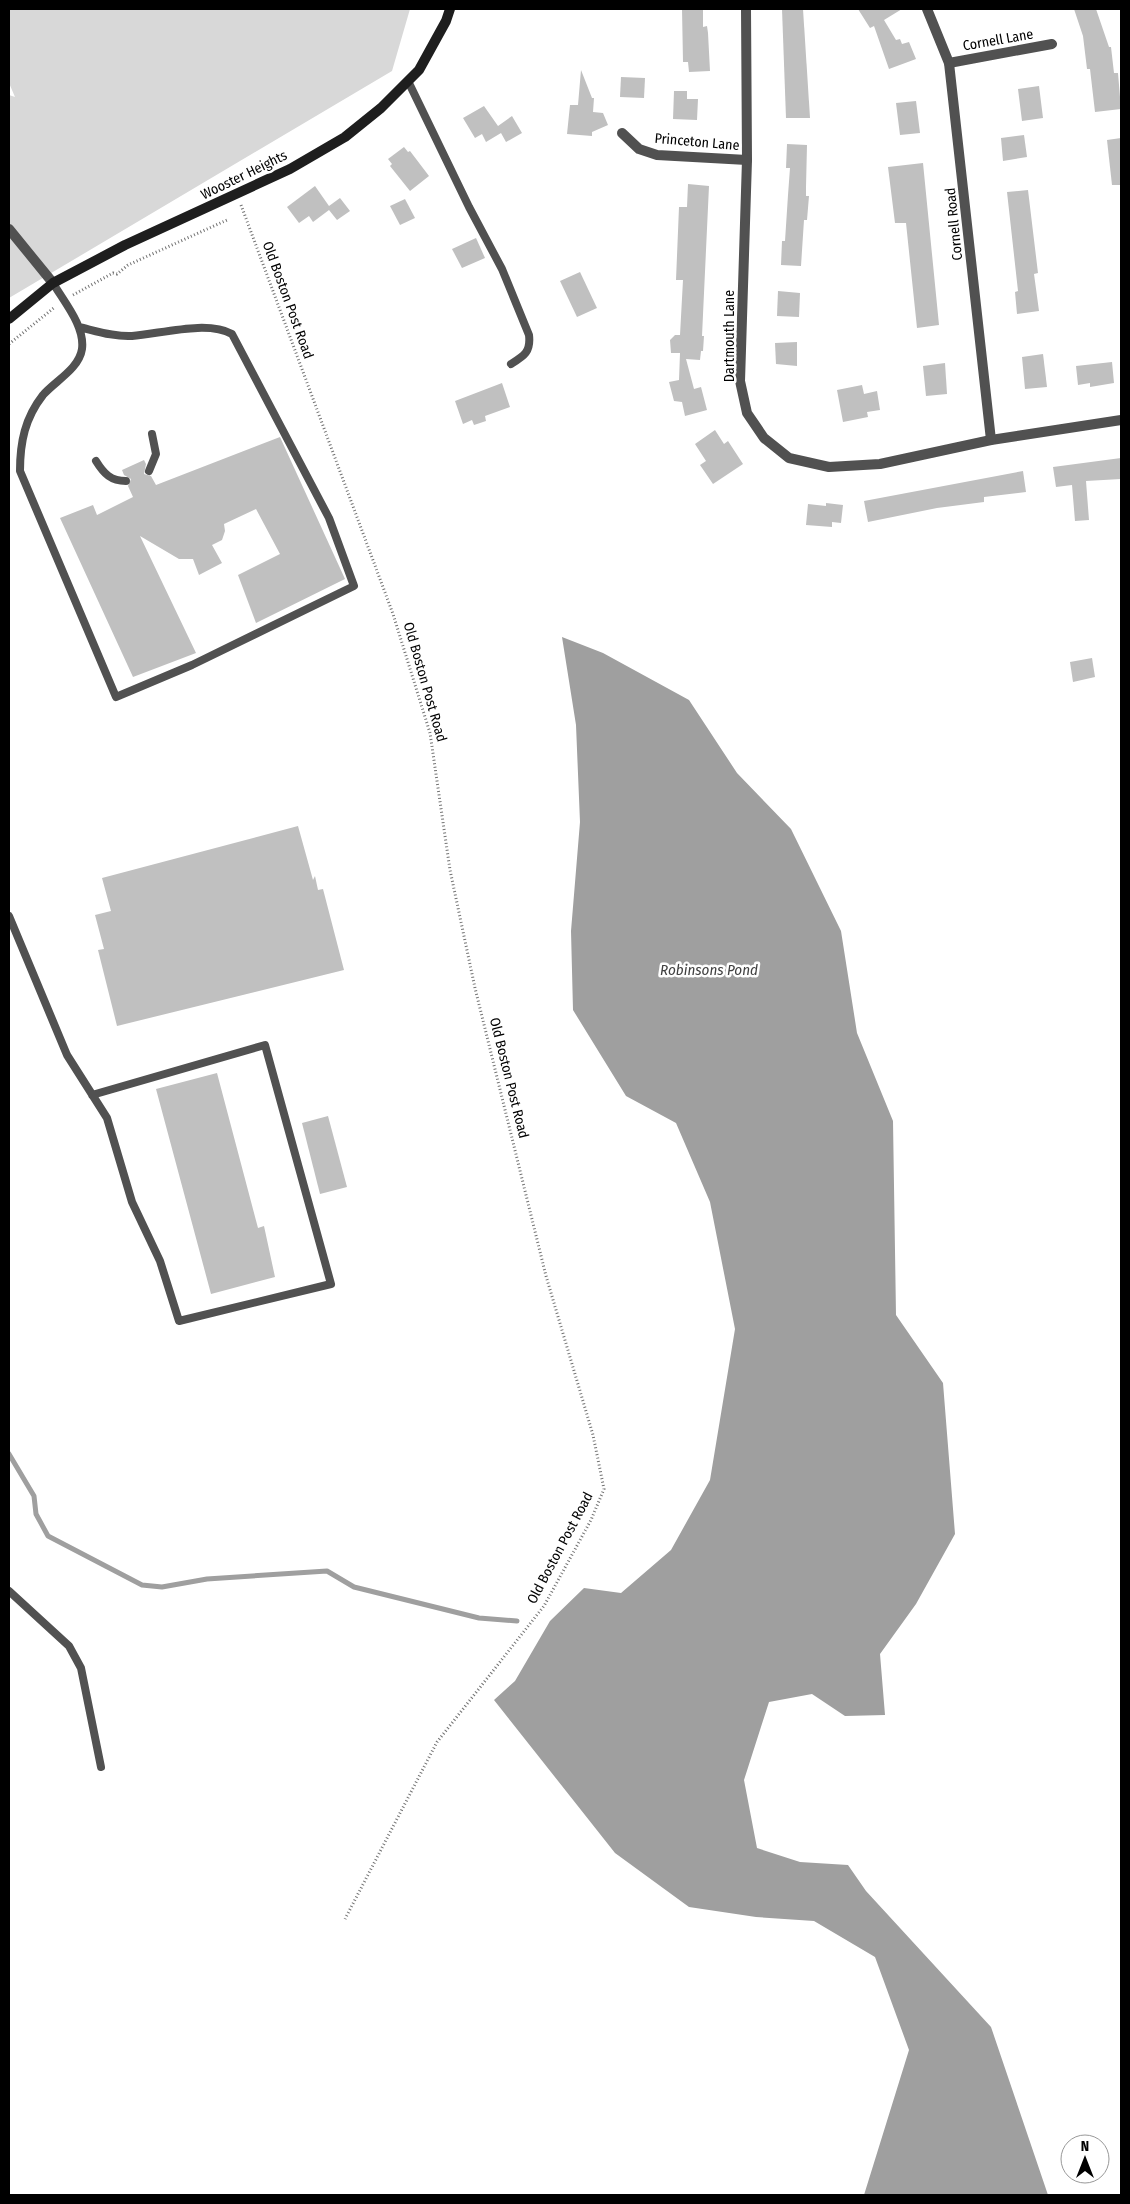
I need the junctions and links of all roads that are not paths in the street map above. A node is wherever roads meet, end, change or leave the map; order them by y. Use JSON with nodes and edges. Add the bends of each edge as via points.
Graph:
{"nodes":[{"id":1,"x":450,"y":9,"type":"edge"},
{"id":2,"x":746,"y":9,"type":"edge"},
{"id":3,"x":927,"y":9,"type":"edge"},
{"id":4,"x":1052,"y":44,"type":"dead end"},
{"id":5,"x":949,"y":63,"type":"junction"},
{"id":6,"x":408,"y":81,"type":"junction"},
{"id":7,"x":622,"y":133,"type":"dead end"},
{"id":8,"x":747,"y":160,"type":"junction"},
{"id":9,"x":9,"y":229,"type":"edge"},
{"id":10,"x":53,"y":283,"type":"junction"},
{"id":11,"x":9,"y":318,"type":"edge"},
{"id":12,"x":79,"y":326,"type":"junction"},
{"id":13,"x":511,"y":364,"type":"dead end"},
{"id":14,"x":1121,"y":420,"type":"edge"},
{"id":15,"x":152,"y":434,"type":"dead end"},
{"id":16,"x":991,"y":440,"type":"junction"},
{"id":17,"x":96,"y":461,"type":"dead end"},
{"id":18,"x":149,"y":471,"type":"dead end"},
{"id":19,"x":126,"y":481,"type":"dead end"},
{"id":20,"x":9,"y":916,"type":"edge"},
{"id":21,"x":92,"y":1095,"type":"junction"},
{"id":22,"x":9,"y":1591,"type":"edge"},
{"id":23,"x":102,"y":1767,"type":"dead end"}],
"edges":[{"from":1,"to":6,"type":"main road","name":"Wooster Heights","via":[[419,70]]},
{"from":2,"to":8,"type":"street","name":"Dartmouth Lane"},
{"from":3,"to":5,"type":"street","name":"Cornell Road"},
{"from":4,"to":5,"type":"street","name":"Cornell Lane"},
{"from":5,"to":16,"type":"street","name":"Cornell Road"},
{"from":6,"to":10,"type":"main road","name":"Wooster Heights","via":[[345,137],[290,169],[125,245]]},
{"from":6,"to":13,"type":"lane","via":[[468,208],[502,269],[529,336],[530,346],[526,355]]},
{"from":7,"to":8,"type":"street","name":"Princeton Lane","via":[[638,149],[657,155]]},
{"from":8,"to":16,"type":"street","name":"Dartmouth Lane","via":[[740,381],[747,413],[764,438],[789,458],[829,467],[880,464]]},
{"from":9,"to":10,"type":"street"},
{"from":10,"to":11,"type":"main road","name":"Wooster Heights"},
{"from":10,"to":12,"type":"lane"},
{"from":12,"to":12,"type":"lane","via":[[82,349],[76,364],[43,394],[27,419],[20,450],[20,471],[116,697],[192,665],[354,586],[329,518],[232,334],[200,328],[130,336]]},
{"from":14,"to":16,"type":"street","name":"Dartmouth Lane"},
{"from":15,"to":18,"type":"lane","via":[[156,454]]},
{"from":17,"to":19,"type":"lane","via":[[103,473],[116,481]]},
{"from":20,"to":21,"type":"lane","via":[[67,1055]]},
{"from":21,"to":21,"type":"lane","via":[[107,1118],[132,1202],[160,1261],[180,1321],[331,1284],[265,1045]]},
{"from":22,"to":23,"type":"lane","via":[[69,1646],[81,1668]]}]}
